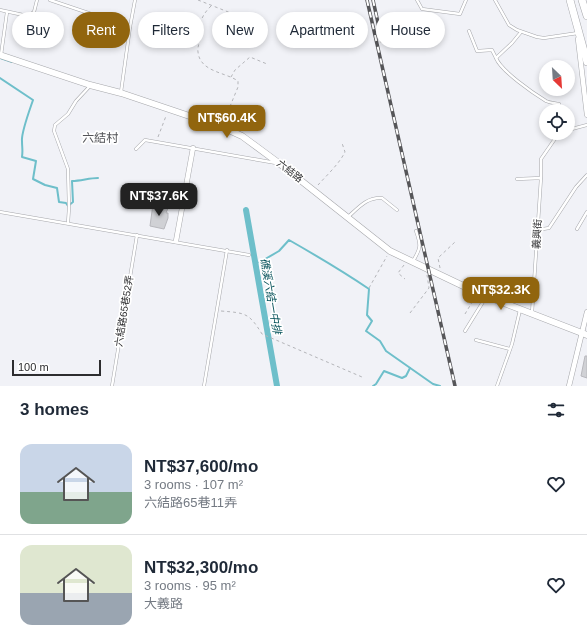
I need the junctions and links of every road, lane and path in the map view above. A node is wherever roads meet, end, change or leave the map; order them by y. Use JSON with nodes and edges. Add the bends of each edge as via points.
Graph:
{"nodes":[{"id":1,"x":37,"y":0,"type":"edge"},
{"id":2,"x":50,"y":0,"type":"edge"},
{"id":3,"x":136,"y":0,"type":"edge"},
{"id":4,"x":198,"y":0,"type":"edge"},
{"id":5,"x":417,"y":0,"type":"edge"},
{"id":6,"x":466,"y":0,"type":"edge"},
{"id":7,"x":495,"y":0,"type":"edge"},
{"id":8,"x":570,"y":0,"type":"edge"},
{"id":9,"x":582,"y":0,"type":"edge"},
{"id":10,"x":211,"y":6,"type":"junction"},
{"id":11,"x":0,"y":10,"type":"edge"},
{"id":12,"x":7,"y":12,"type":"junction"},
{"id":13,"x":86,"y":12,"type":"edge"},
{"id":14,"x":227,"y":12,"type":"edge"},
{"id":15,"x":587,"y":16,"type":"edge"},
{"id":16,"x":130,"y":27,"type":"edge"},
{"id":17,"x":469,"y":31,"type":"dead end"},
{"id":18,"x":521,"y":32,"type":"junction"},
{"id":19,"x":578,"y":33,"type":"junction"},
{"id":20,"x":127,"y":48,"type":"edge"},
{"id":21,"x":0,"y":55,"type":"edge"},
{"id":22,"x":496,"y":58,"type":"junction"},
{"id":23,"x":587,"y":62,"type":"edge"},
{"id":24,"x":267,"y":64,"type":"dead end"},
{"id":25,"x":231,"y":77,"type":"junction"},
{"id":26,"x":90,"y":85,"type":"junction"},
{"id":27,"x":121,"y":93,"type":"junction"},
{"id":28,"x":559,"y":104,"type":"dead end"},
{"id":29,"x":168,"y":109,"type":"junction"},
{"id":30,"x":587,"y":114,"type":"edge"},
{"id":31,"x":587,"y":125,"type":"edge"},
{"id":32,"x":222,"y":127,"type":"junction"},
{"id":33,"x":575,"y":128,"type":"edge"},
{"id":34,"x":554,"y":140,"type":"edge"},
{"id":35,"x":157,"y":141,"type":"junction"},
{"id":36,"x":342,"y":143,"type":"dead end"},
{"id":37,"x":193,"y":148,"type":"junction"},
{"id":38,"x":136,"y":149,"type":"dead end"},
{"id":39,"x":280,"y":164,"type":"junction"},
{"id":40,"x":587,"y":175,"type":"edge"},
{"id":41,"x":541,"y":178,"type":"junction"},
{"id":42,"x":517,"y":179,"type":"dead end"},
{"id":43,"x":314,"y":190,"type":"junction"},
{"id":44,"x":397,"y":210,"type":"dead end"},
{"id":45,"x":0,"y":212,"type":"edge"},
{"id":46,"x":587,"y":212,"type":"edge"},
{"id":47,"x":348,"y":217,"type":"junction"},
{"id":48,"x":68,"y":224,"type":"junction"},
{"id":49,"x":578,"y":229,"type":"dead end"},
{"id":50,"x":537,"y":230,"type":"junction"},
{"id":51,"x":416,"y":231,"type":"dead end"},
{"id":52,"x":137,"y":235,"type":"junction"},
{"id":53,"x":176,"y":241,"type":"junction"},
{"id":54,"x":455,"y":242,"type":"dead end"},
{"id":55,"x":226,"y":250,"type":"junction"},
{"id":56,"x":390,"y":251,"type":"junction"},
{"id":57,"x":249,"y":255,"type":"dead end"},
{"id":58,"x":410,"y":261,"type":"junction"},
{"id":59,"x":427,"y":269,"type":"junction"},
{"id":60,"x":440,"y":275,"type":"junction"},
{"id":61,"x":405,"y":279,"type":"dead end"},
{"id":62,"x":369,"y":288,"type":"dead end"},
{"id":63,"x":478,"y":294,"type":"junction"},
{"id":64,"x":486,"y":296,"type":"junction"},
{"id":65,"x":520,"y":309,"type":"junction"},
{"id":66,"x":216,"y":311,"type":"junction"},
{"id":67,"x":587,"y":312,"type":"edge"},
{"id":68,"x":410,"y":313,"type":"dead end"},
{"id":69,"x":465,"y":314,"type":"dead end"},
{"id":70,"x":532,"y":314,"type":"junction"},
{"id":71,"x":465,"y":331,"type":"dead end"},
{"id":72,"x":584,"y":334,"type":"edge"},
{"id":73,"x":476,"y":340,"type":"dead end"},
{"id":74,"x":510,"y":349,"type":"junction"},
{"id":75,"x":362,"y":377,"type":"dead end"},
{"id":76,"x":112,"y":386,"type":"edge"},
{"id":77,"x":204,"y":386,"type":"edge"},
{"id":78,"x":497,"y":386,"type":"edge"},
{"id":79,"x":569,"y":386,"type":"edge"}],
"edges":[{"from":1,"to":12,"type":"lane","via":[[34,12],[28,16]]},
{"from":2,"to":13,"type":"lane"},
{"from":3,"to":16,"type":"lane"},
{"from":4,"to":10,"type":"path"},
{"from":5,"to":6,"type":"lane","via":[[422,9],[460,14]]},
{"from":7,"to":18,"type":"lane","via":[[509,25]]},
{"from":8,"to":19,"type":"main road"},
{"from":9,"to":15,"type":"main road"},
{"from":10,"to":14,"type":"path"},
{"from":10,"to":25,"type":"path","via":[[201,23],[199,57],[206,67]]},
{"from":11,"to":12,"type":"lane"},
{"from":12,"to":21,"type":"lane"},
{"from":17,"to":22,"type":"lane","via":[[477,51],[492,50]]},
{"from":18,"to":19,"type":"lane","via":[[544,38]]},
{"from":18,"to":22,"type":"lane"},
{"from":19,"to":23,"type":"main road"},
{"from":19,"to":30,"type":"street"},
{"from":20,"to":27,"type":"lane"},
{"from":21,"to":26,"type":"street","name":"六結路"},
{"from":22,"to":28,"type":"lane","via":[[498,63],[520,83],[547,101]]},
{"from":24,"to":25,"type":"path","via":[[250,57]]},
{"from":25,"to":32,"type":"path","via":[[238,81],[238,87]]},
{"from":26,"to":27,"type":"street","name":"六結路"},
{"from":26,"to":48,"type":"lane","via":[[68,114],[55,125],[54,131],[68,169]]},
{"from":27,"to":29,"type":"street","name":"六結路"},
{"from":29,"to":32,"type":"street","name":"六結路"},
{"from":29,"to":35,"type":"path"},
{"from":31,"to":33,"type":"lane"},
{"from":32,"to":39,"type":"street","name":"六結路","via":[[242,136]]},
{"from":34,"to":41,"type":"lane","name":"義興街","via":[[541,159]]},
{"from":35,"to":37,"type":"lane"},
{"from":35,"to":38,"type":"lane","via":[[145,140]]},
{"from":36,"to":43,"type":"path","via":[[346,152]]},
{"from":37,"to":39,"type":"lane"},
{"from":37,"to":53,"type":"street"},
{"from":39,"to":43,"type":"street","name":"六結路"},
{"from":40,"to":50,"type":"lane","via":[[549,228]]},
{"from":41,"to":42,"type":"lane"},
{"from":41,"to":50,"type":"lane","name":"義興街"},
{"from":43,"to":47,"type":"street","name":"六結路"},
{"from":44,"to":47,"type":"lane","via":[[382,198],[371,199]]},
{"from":45,"to":48,"type":"lane"},
{"from":46,"to":49,"type":"lane"},
{"from":47,"to":56,"type":"street","name":"六結路"},
{"from":48,"to":52,"type":"lane"},
{"from":50,"to":70,"type":"lane","name":"義興街"},
{"from":51,"to":58,"type":"lane","via":[[420,250]]},
{"from":52,"to":53,"type":"lane"},
{"from":52,"to":76,"type":"lane","name":"六結路65巷52弄"},
{"from":53,"to":55,"type":"lane"},
{"from":54,"to":60,"type":"path","via":[[438,258]]},
{"from":55,"to":57,"type":"lane"},
{"from":55,"to":66,"type":"lane"},
{"from":56,"to":58,"type":"street","name":"六結路"},
{"from":56,"to":62,"type":"path"},
{"from":58,"to":59,"type":"street","name":"六結路"},
{"from":58,"to":61,"type":"path","via":[[398,273]]},
{"from":59,"to":60,"type":"street","name":"六結路"},
{"from":59,"to":68,"type":"path","via":[[429,288]]},
{"from":60,"to":63,"type":"street","name":"六結路"},
{"from":63,"to":64,"type":"street","name":"六結路"},
{"from":63,"to":69,"type":"path"},
{"from":64,"to":65,"type":"street","name":"六結路"},
{"from":64,"to":71,"type":"lane"},
{"from":65,"to":70,"type":"street","name":"六結路"},
{"from":65,"to":74,"type":"lane"},
{"from":66,"to":75,"type":"path","via":[[247,315],[262,334]]},
{"from":66,"to":77,"type":"lane"},
{"from":67,"to":72,"type":"street"},
{"from":70,"to":72,"type":"street","name":"六結路"},
{"from":72,"to":79,"type":"street"},
{"from":73,"to":74,"type":"lane"},
{"from":74,"to":78,"type":"lane"}]}
